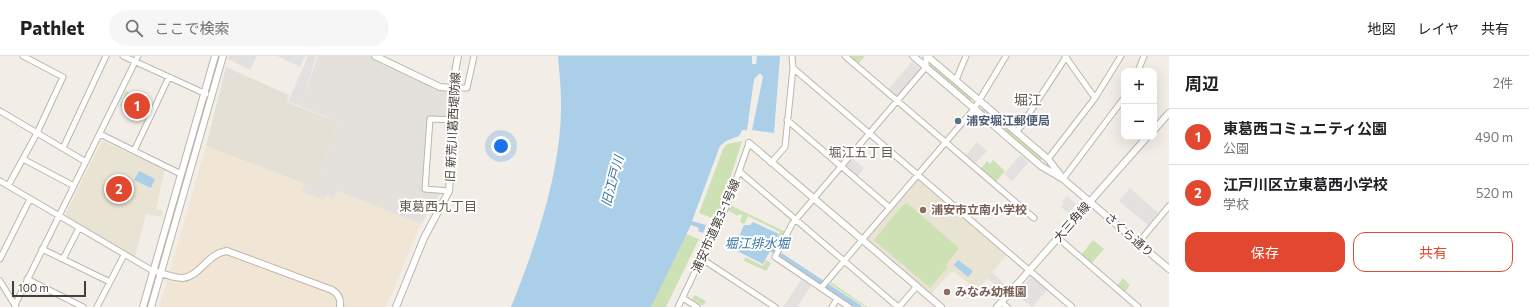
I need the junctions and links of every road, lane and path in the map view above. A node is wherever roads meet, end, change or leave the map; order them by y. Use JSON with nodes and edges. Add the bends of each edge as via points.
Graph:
{"nodes":[{"id":1,"x":23,"y":56,"type":"edge"},
{"id":2,"x":106,"y":56,"type":"edge"},
{"id":3,"x":124,"y":56,"type":"edge"},
{"id":4,"x":138,"y":56,"type":"edge"},
{"id":5,"x":215,"y":56,"type":"edge"},
{"id":6,"x":223,"y":56,"type":"edge"},
{"id":7,"x":375,"y":56,"type":"edge"},
{"id":8,"x":458,"y":56,"type":"edge"},
{"id":9,"x":474,"y":56,"type":"edge"},
{"id":10,"x":792,"y":56,"type":"edge"},
{"id":11,"x":845,"y":56,"type":"edge"},
{"id":12,"x":913,"y":56,"type":"edge"},
{"id":13,"x":927,"y":56,"type":"edge"},
{"id":14,"x":966,"y":56,"type":"edge"},
{"id":15,"x":1006,"y":56,"type":"edge"},
{"id":16,"x":1121,"y":56,"type":"edge"},
{"id":17,"x":1144,"y":56,"type":"edge"},
{"id":18,"x":1066,"y":57,"type":"edge"},
{"id":19,"x":136,"y":62,"type":"junction"},
{"id":20,"x":793,"y":68,"type":"junction"},
{"id":21,"x":926,"y":68,"type":"junction"},
{"id":22,"x":1139,"y":68,"type":"edge"},
{"id":23,"x":169,"y":77,"type":"junction"},
{"id":24,"x":956,"y":80,"type":"junction"},
{"id":25,"x":452,"y":88,"type":"junction"},
{"id":26,"x":204,"y":93,"type":"junction"},
{"id":27,"x":212,"y":96,"type":"junction"},
{"id":28,"x":1095,"y":98,"type":"junction"},
{"id":29,"x":897,"y":101,"type":"junction"},
{"id":30,"x":979,"y":101,"type":"junction"},
{"id":31,"x":1121,"y":102,"type":"edge"},
{"id":32,"x":974,"y":109,"type":"junction"},
{"id":33,"x":0,"y":111,"type":"edge"},
{"id":34,"x":1169,"y":113,"type":"edge"},
{"id":35,"x":455,"y":120,"type":"junction"},
{"id":36,"x":787,"y":120,"type":"junction"},
{"id":37,"x":1157,"y":127,"type":"edge"},
{"id":38,"x":1017,"y":132,"type":"junction"},
{"id":39,"x":37,"y":133,"type":"junction"},
{"id":40,"x":870,"y":133,"type":"junction"},
{"id":41,"x":100,"y":134,"type":"junction"},
{"id":42,"x":1144,"y":140,"type":"edge"},
{"id":43,"x":749,"y":143,"type":"joint"},
{"id":44,"x":946,"y":143,"type":"junction"},
{"id":45,"x":63,"y":148,"type":"junction"},
{"id":46,"x":134,"y":151,"type":"junction"},
{"id":47,"x":23,"y":159,"type":"junction"},
{"id":48,"x":1048,"y":159,"type":"junction"},
{"id":49,"x":86,"y":162,"type":"junction"},
{"id":50,"x":771,"y":162,"type":"junction"},
{"id":51,"x":841,"y":167,"type":"junction"},
{"id":52,"x":740,"y":172,"type":"junction"},
{"id":53,"x":181,"y":174,"type":"junction"},
{"id":54,"x":918,"y":174,"type":"junction"},
{"id":55,"x":1063,"y":179,"type":"junction"},
{"id":56,"x":0,"y":181,"type":"edge"},
{"id":57,"x":8,"y":186,"type":"junction"},
{"id":58,"x":74,"y":186,"type":"junction"},
{"id":59,"x":449,"y":191,"type":"junction"},
{"id":60,"x":30,"y":199,"type":"junction"},
{"id":61,"x":814,"y":199,"type":"junction"},
{"id":62,"x":1090,"y":201,"type":"junction"},
{"id":63,"x":1169,"y":206,"type":"edge"},
{"id":64,"x":890,"y":208,"type":"junction"},
{"id":65,"x":59,"y":216,"type":"junction"},
{"id":66,"x":1034,"y":218,"type":"dead end"},
{"id":67,"x":796,"y":220,"type":"junction"},
{"id":68,"x":79,"y":228,"type":"junction"},
{"id":69,"x":1058,"y":238,"type":"junction"},
{"id":70,"x":862,"y":240,"type":"junction"},
{"id":71,"x":1138,"y":243,"type":"junction"},
{"id":72,"x":42,"y":249,"type":"junction"},
{"id":73,"x":124,"y":254,"type":"junction"},
{"id":74,"x":0,"y":259,"type":"edge"},
{"id":75,"x":64,"y":259,"type":"junction"},
{"id":76,"x":702,"y":259,"type":"junction"},
{"id":77,"x":844,"y":261,"type":"junction"},
{"id":78,"x":1169,"y":269,"type":"edge"},
{"id":79,"x":1029,"y":270,"type":"junction"},
{"id":80,"x":153,"y":271,"type":"junction"},
{"id":81,"x":161,"y":273,"type":"junction"},
{"id":82,"x":27,"y":279,"type":"junction"},
{"id":83,"x":0,"y":281,"type":"edge"},
{"id":84,"x":110,"y":282,"type":"junction"},
{"id":85,"x":917,"y":286,"type":"junction"},
{"id":86,"x":821,"y":288,"type":"junction"},
{"id":87,"x":683,"y":298,"type":"junction"},
{"id":88,"x":837,"y":299,"type":"junction"},
{"id":89,"x":999,"y":304,"type":"edge"},
{"id":90,"x":15,"y":306,"type":"edge"},
{"id":91,"x":83,"y":307,"type":"edge"},
{"id":92,"x":98,"y":307,"type":"edge"},
{"id":93,"x":142,"y":307,"type":"edge"},
{"id":94,"x":151,"y":307,"type":"edge"},
{"id":95,"x":340,"y":307,"type":"edge"},
{"id":96,"x":396,"y":307,"type":"edge"},
{"id":97,"x":678,"y":307,"type":"edge"},
{"id":98,"x":697,"y":307,"type":"edge"},
{"id":99,"x":775,"y":307,"type":"edge"},
{"id":100,"x":832,"y":307,"type":"edge"},
{"id":101,"x":849,"y":307,"type":"edge"},
{"id":102,"x":898,"y":307,"type":"edge"},
{"id":103,"x":941,"y":307,"type":"edge"},
{"id":104,"x":1007,"y":307,"type":"edge"},
{"id":105,"x":1072,"y":307,"type":"edge"},
{"id":106,"x":1138,"y":307,"type":"edge"}],
"edges":[{"from":1,"to":39,"type":"street","via":[[64,77]]},
{"from":2,"to":45,"type":"street"},
{"from":3,"to":19,"type":"street"},
{"from":4,"to":19,"type":"street"},
{"from":5,"to":26,"type":"street"},
{"from":6,"to":27,"type":"street"},
{"from":7,"to":25,"type":"street","via":[[440,87]]},
{"from":8,"to":25,"type":"street","name":"旧 新荒川葛西堤防線"},
{"from":9,"to":25,"type":"street","via":[[467,88]]},
{"from":10,"to":20,"type":"street"},
{"from":11,"to":29,"type":"street"},
{"from":12,"to":21,"type":"street"},
{"from":13,"to":21,"type":"street"},
{"from":13,"to":24,"type":"street"},
{"from":14,"to":24,"type":"street"},
{"from":15,"to":30,"type":"street"},
{"from":16,"to":28,"type":"street"},
{"from":17,"to":22,"type":"street"},
{"from":18,"to":28,"type":"street"},
{"from":18,"to":38,"type":"street"},
{"from":19,"to":23,"type":"street"},
{"from":19,"to":41,"type":"street"},
{"from":20,"to":36,"type":"street"},
{"from":20,"to":40,"type":"street"},
{"from":21,"to":29,"type":"street"},
{"from":21,"to":32,"type":"street"},
{"from":23,"to":26,"type":"street"},
{"from":23,"to":46,"type":"street"},
{"from":24,"to":30,"type":"street"},
{"from":25,"to":35,"type":"street","name":"旧 新荒川葛西堤防線","via":[[456,96]]},
{"from":26,"to":27,"type":"street"},
{"from":26,"to":53,"type":"street"},
{"from":27,"to":81,"type":"street"},
{"from":28,"to":48,"type":"street"},
{"from":29,"to":40,"type":"street"},
{"from":29,"to":44,"type":"street"},
{"from":30,"to":32,"type":"street"},
{"from":30,"to":38,"type":"street"},
{"from":31,"to":55,"type":"street"},
{"from":32,"to":44,"type":"street"},
{"from":32,"to":55,"type":"street","via":[[1041,166]]},
{"from":33,"to":39,"type":"street"},
{"from":34,"to":37,"type":"street"},
{"from":35,"to":59,"type":"street","name":"旧 新荒川葛西堤防線"},
{"from":35,"to":59,"type":"street","via":[[430,119],[425,189]]},
{"from":36,"to":50,"type":"street","via":[[785,147]]},
{"from":36,"to":51,"type":"street"},
{"from":38,"to":48,"type":"street"},
{"from":39,"to":45,"type":"street"},
{"from":39,"to":47,"type":"street"},
{"from":40,"to":51,"type":"street"},
{"from":40,"to":54,"type":"street"},
{"from":41,"to":46,"type":"street"},
{"from":41,"to":49,"type":"street"},
{"from":42,"to":62,"type":"street","name":"大三角線"},
{"from":43,"to":50,"type":"street"},
{"from":43,"to":52,"type":"street","name":"浦安市道第3-1号線"},
{"from":44,"to":54,"type":"street"},
{"from":44,"to":66,"type":"street"},
{"from":45,"to":49,"type":"street"},
{"from":46,"to":53,"type":"street"},
{"from":47,"to":57,"type":"street"},
{"from":47,"to":58,"type":"street"},
{"from":48,"to":55,"type":"street"},
{"from":49,"to":58,"type":"street"},
{"from":50,"to":61,"type":"street"},
{"from":51,"to":61,"type":"street"},
{"from":51,"to":64,"type":"street"},
{"from":52,"to":67,"type":"street"},
{"from":52,"to":76,"type":"street","name":"浦安市道第3-1号線"},
{"from":53,"to":80,"type":"street"},
{"from":54,"to":64,"type":"street"},
{"from":54,"to":79,"type":"street"},
{"from":55,"to":62,"type":"street","name":"さくら通り"},
{"from":56,"to":57,"type":"street"},
{"from":57,"to":60,"type":"street"},
{"from":58,"to":65,"type":"street"},
{"from":59,"to":96,"type":"street","name":"旧 新荒川葛西堤防線","via":[[424,238]]},
{"from":60,"to":65,"type":"street"},
{"from":60,"to":74,"type":"street"},
{"from":61,"to":67,"type":"street"},
{"from":61,"to":70,"type":"street"},
{"from":62,"to":69,"type":"street","name":"大三角線"},
{"from":62,"to":71,"type":"street","name":"さくら通り"},
{"from":63,"to":71,"type":"street"},
{"from":64,"to":70,"type":"street"},
{"from":65,"to":68,"type":"street"},
{"from":65,"to":72,"type":"street"},
{"from":67,"to":77,"type":"street"},
{"from":67,"to":86,"type":"street","via":[[775,257]]},
{"from":68,"to":73,"type":"street"},
{"from":68,"to":75,"type":"street"},
{"from":69,"to":79,"type":"street","name":"大三角線"},
{"from":69,"to":106,"type":"street"},
{"from":70,"to":77,"type":"street"},
{"from":70,"to":85,"type":"street"},
{"from":71,"to":78,"type":"street","name":"さくら通り"},
{"from":72,"to":75,"type":"street"},
{"from":72,"to":82,"type":"street"},
{"from":73,"to":80,"type":"street"},
{"from":73,"to":84,"type":"street"},
{"from":75,"to":84,"type":"street"},
{"from":76,"to":87,"type":"street","name":"浦安市道第3-1号線"},
{"from":76,"to":99,"type":"street"},
{"from":77,"to":86,"type":"street"},
{"from":77,"to":102,"type":"street"},
{"from":79,"to":89,"type":"street","name":"大三角線"},
{"from":79,"to":105,"type":"street"},
{"from":80,"to":81,"type":"street"},
{"from":80,"to":93,"type":"street"},
{"from":81,"to":94,"type":"street"},
{"from":81,"to":95,"type":"street","via":[[186,277],[219,252],[227,251],[332,290],[339,296]]},
{"from":82,"to":90,"type":"street"},
{"from":82,"to":91,"type":"street"},
{"from":83,"to":90,"type":"street"},
{"from":84,"to":92,"type":"street"},
{"from":85,"to":102,"type":"street"},
{"from":85,"to":103,"type":"street"},
{"from":86,"to":88,"type":"street"},
{"from":87,"to":97,"type":"street","name":"浦安市道第3-1号線"},
{"from":87,"to":98,"type":"street"},
{"from":88,"to":100,"type":"street"},
{"from":88,"to":101,"type":"street"},
{"from":89,"to":104,"type":"street"}]}
